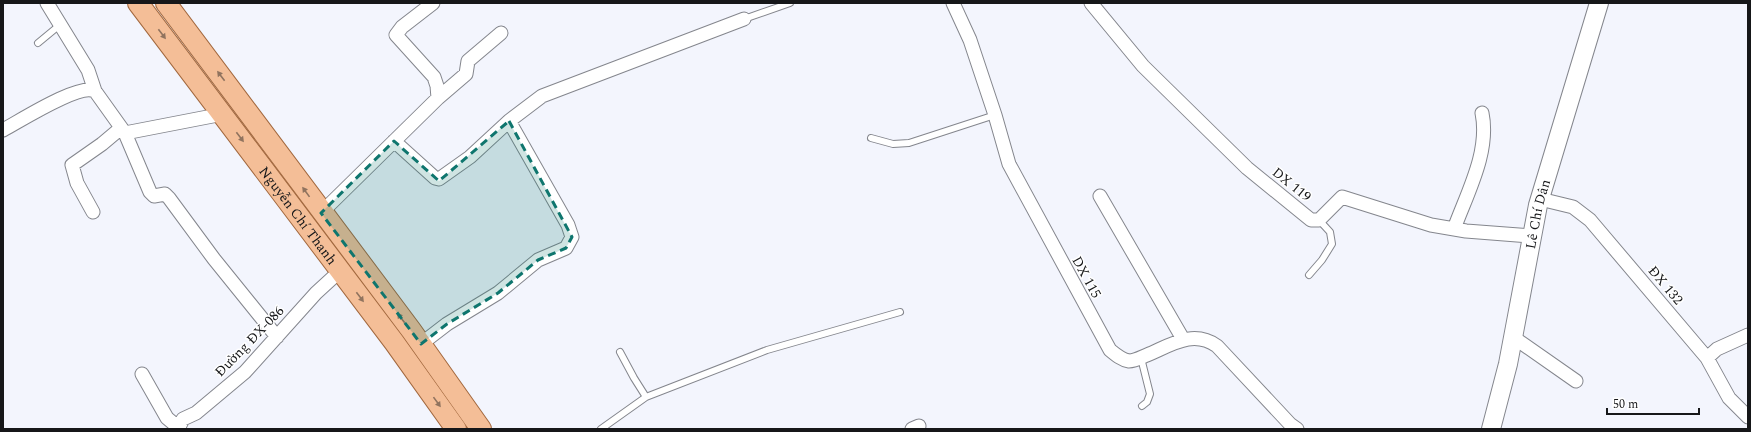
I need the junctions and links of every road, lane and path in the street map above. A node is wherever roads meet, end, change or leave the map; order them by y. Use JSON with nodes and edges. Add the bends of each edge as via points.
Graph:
{"nodes":[{"id":1,"x":47,"y":3,"type":"edge"},
{"id":2,"x":138,"y":3,"type":"edge"},
{"id":3,"x":166,"y":3,"type":"edge"},
{"id":4,"x":433,"y":3,"type":"edge"},
{"id":5,"x":790,"y":3,"type":"edge"},
{"id":6,"x":953,"y":3,"type":"edge"},
{"id":7,"x":1092,"y":3,"type":"edge"},
{"id":8,"x":1599,"y":3,"type":"edge"},
{"id":9,"x":744,"y":18,"type":"joint"},
{"id":10,"x":61,"y":24,"type":"junction"},
{"id":11,"x":501,"y":33,"type":"dead end"},
{"id":12,"x":38,"y":43,"type":"dead end"},
{"id":13,"x":95,"y":91,"type":"junction"},
{"id":14,"x":438,"y":98,"type":"junction"},
{"id":15,"x":240,"y":101,"type":"junction"},
{"id":16,"x":1482,"y":113,"type":"dead end"},
{"id":17,"x":223,"y":114,"type":"junction"},
{"id":18,"x":995,"y":115,"type":"junction"},
{"id":19,"x":509,"y":121,"type":"junction"},
{"id":20,"x":3,"y":130,"type":"edge"},
{"id":21,"x":123,"y":130,"type":"junction"},
{"id":22,"x":871,"y":138,"type":"dead end"},
{"id":23,"x":394,"y":141,"type":"junction"},
{"id":24,"x":1100,"y":196,"type":"dead end"},
{"id":25,"x":1540,"y":199,"type":"junction"},
{"id":26,"x":94,"y":212,"type":"dead end"},
{"id":27,"x":321,"y":212,"type":"junction"},
{"id":28,"x":1320,"y":220,"type":"junction"},
{"id":29,"x":1454,"y":229,"type":"junction"},
{"id":30,"x":1531,"y":236,"type":"junction"},
{"id":31,"x":340,"y":271,"type":"junction"},
{"id":32,"x":1309,"y":275,"type":"dead end"},
{"id":33,"x":900,"y":312,"type":"dead end"},
{"id":34,"x":1748,"y":335,"type":"edge"},
{"id":35,"x":277,"y":336,"type":"junction"},
{"id":36,"x":1513,"y":337,"type":"junction"},
{"id":37,"x":1183,"y":339,"type":"junction"},
{"id":38,"x":420,"y":344,"type":"junction"},
{"id":39,"x":620,"y":352,"type":"dead end"},
{"id":40,"x":1141,"y":358,"type":"junction"},
{"id":41,"x":1707,"y":358,"type":"junction"},
{"id":42,"x":142,"y":374,"type":"dead end"},
{"id":43,"x":1576,"y":381,"type":"dead end"},
{"id":44,"x":646,"y":397,"type":"junction"},
{"id":45,"x":1142,"y":406,"type":"dead end"},
{"id":46,"x":1748,"y":417,"type":"edge"},
{"id":47,"x":1493,"y":426,"type":"edge"},
{"id":48,"x":178,"y":428,"type":"edge"},
{"id":49,"x":456,"y":429,"type":"edge"},
{"id":50,"x":481,"y":429,"type":"edge"},
{"id":51,"x":601,"y":429,"type":"edge"},
{"id":52,"x":1297,"y":429,"type":"edge"}],
"edges":[{"from":1,"to":10,"type":"street"},
{"from":2,"to":17,"type":"main road","name":"Nguyễn Chí Thanh","one_way":true},
{"from":15,"to":3,"type":"main road","name":"Nguyễn Chí Thanh","one_way":true},
{"from":4,"to":14,"type":"street","via":[[402,27],[396,35],[434,77],[438,86]]},
{"from":5,"to":9,"type":"lane"},
{"from":6,"to":18,"type":"street","name":"DX 115","via":[[970,40]]},
{"from":7,"to":28,"type":"street","name":"DX 119","via":[[1143,66],[1247,168],[1311,220]]},
{"from":8,"to":25,"type":"street","name":"Lê Chí Dân"},
{"from":9,"to":19,"type":"street","via":[[552,91],[533,101]]},
{"from":10,"to":12,"type":"lane"},
{"from":10,"to":13,"type":"street","via":[[88,70]]},
{"from":11,"to":14,"type":"street","via":[[468,62],[466,74]]},
{"from":13,"to":20,"type":"street","via":[[80,90]]},
{"from":13,"to":21,"type":"street"},
{"from":14,"to":23,"type":"street"},
{"from":15,"to":17,"type":"main road"},
{"from":27,"to":15,"type":"main road","name":"Nguyễn Chí Thanh","one_way":true},
{"from":16,"to":29,"type":"street","via":[[1483,144]]},
{"from":17,"to":21,"type":"street"},
{"from":17,"to":31,"type":"main road","name":"Nguyễn Chí Thanh","one_way":true},
{"from":18,"to":22,"type":"lane","via":[[910,143],[893,144]]},
{"from":18,"to":40,"type":"street","name":"DX 115","via":[[1008,164],[1110,350],[1118,357],[1130,361]]},
{"from":19,"to":23,"type":"street","via":[[470,157],[439,179]]},
{"from":19,"to":38,"type":"street","via":[[572,237],[566,248],[538,260],[498,293]]},
{"from":21,"to":26,"type":"street","via":[[72,165],[77,183]]},
{"from":21,"to":35,"type":"street","via":[[150,192],[154,196],[165,194],[169,198]]},
{"from":23,"to":27,"type":"street"},
{"from":24,"to":37,"type":"street"},
{"from":25,"to":30,"type":"street","name":"Lê Chí Dân"},
{"from":25,"to":41,"type":"street","name":"ĐX 132","via":[[1573,207],[1590,220]]},
{"from":38,"to":27,"type":"main road","name":"Nguyễn Chí Thanh","one_way":true},
{"from":28,"to":29,"type":"street","via":[[1342,197],[1431,225]]},
{"from":28,"to":32,"type":"lane","via":[[1330,232],[1332,244]]},
{"from":29,"to":30,"type":"street"},
{"from":30,"to":36,"type":"street","name":"Lê Chí Dân"},
{"from":31,"to":35,"type":"street","name":"Đường ĐX-086"},
{"from":31,"to":49,"type":"main road","name":"Nguyễn Chí Thanh","one_way":true},
{"from":33,"to":44,"type":"lane","via":[[767,350]]},
{"from":34,"to":41,"type":"street","via":[[1717,349]]},
{"from":35,"to":48,"type":"street","name":"Đường ĐX-086","via":[[235,382],[196,413],[183,419]]},
{"from":36,"to":43,"type":"street"},
{"from":36,"to":47,"type":"street","name":"Lê Chí Dân"},
{"from":37,"to":40,"type":"street","name":"DX 115"},
{"from":37,"to":52,"type":"street","name":"DX 115","via":[[1209,340],[1217,346]]},
{"from":38,"to":50,"type":"main road","name":"Nguyễn Chí Thanh"},
{"from":39,"to":44,"type":"lane"},
{"from":40,"to":45,"type":"lane","via":[[1150,394]]},
{"from":41,"to":46,"type":"street","name":"ĐX 132","via":[[1729,398]]},
{"from":42,"to":48,"type":"street","via":[[167,418]]},
{"from":44,"to":51,"type":"lane"}]}
